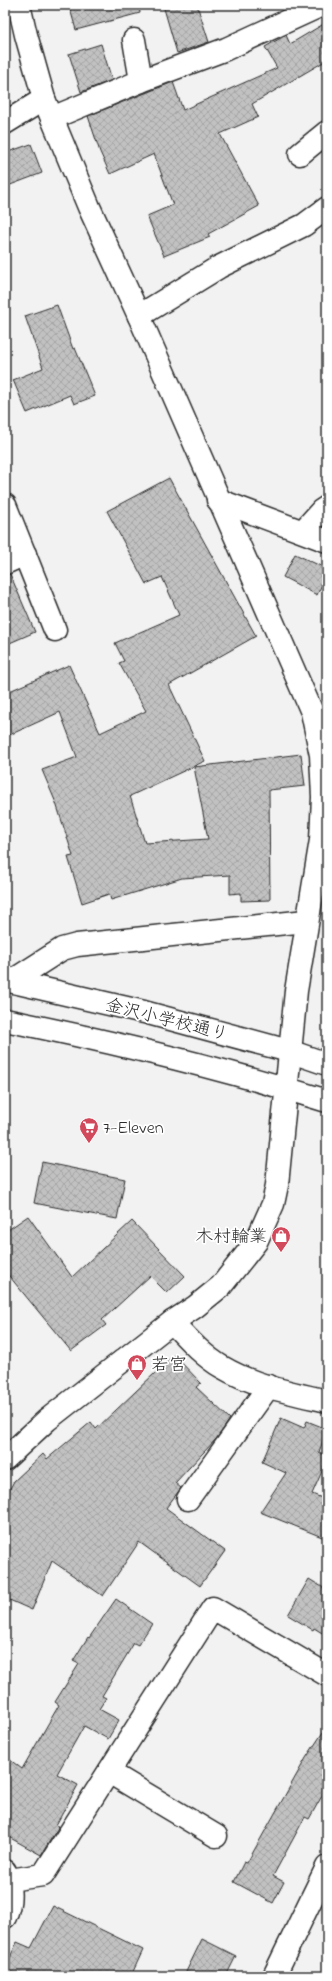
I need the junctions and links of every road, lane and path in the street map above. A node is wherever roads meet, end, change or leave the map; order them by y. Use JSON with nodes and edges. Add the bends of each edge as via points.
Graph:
{"nodes":[{"id":1,"x":19,"y":5,"type":"edge"},
{"id":2,"x":322,"y":5,"type":"edge"},
{"id":3,"x":134,"y":40,"type":"dead end"},
{"id":4,"x":141,"y":81,"type":"junction"},
{"id":5,"x":48,"y":108,"type":"junction"},
{"id":6,"x":5,"y":123,"type":"edge"},
{"id":7,"x":327,"y":132,"type":"edge"},
{"id":8,"x":300,"y":154,"type":"dead end"},
{"id":9,"x":327,"y":208,"type":"edge"},
{"id":10,"x":139,"y":316,"type":"junction"},
{"id":11,"x":218,"y":500,"type":"junction"},
{"id":12,"x":5,"y":505,"type":"edge"},
{"id":13,"x":327,"y":507,"type":"edge"},
{"id":14,"x":303,"y":531,"type":"junction"},
{"id":15,"x":327,"y":541,"type":"edge"},
{"id":16,"x":24,"y":554,"type":"junction"},
{"id":17,"x":5,"y":563,"type":"edge"},
{"id":18,"x":55,"y":630,"type":"dead end"},
{"id":19,"x":306,"y":921,"type":"junction"},
{"id":20,"x":8,"y":981,"type":"edge"},
{"id":21,"x":5,"y":1020,"type":"edge"},
{"id":22,"x":289,"y":1051,"type":"junction"},
{"id":23,"x":327,"y":1064,"type":"edge"},
{"id":24,"x":286,"y":1088,"type":"junction"},
{"id":25,"x":327,"y":1102,"type":"edge"},
{"id":26,"x":172,"y":1322,"type":"junction"},
{"id":27,"x":269,"y":1386,"type":"junction"},
{"id":28,"x":327,"y":1401,"type":"edge"},
{"id":29,"x":5,"y":1459,"type":"edge"},
{"id":30,"x":188,"y":1499,"type":"dead end"},
{"id":31,"x":327,"y":1675,"type":"edge"},
{"id":32,"x":109,"y":1772,"type":"junction"},
{"id":33,"x":216,"y":1836,"type":"dead end"},
{"id":34,"x":327,"y":1867,"type":"edge"},
{"id":35,"x":7,"y":1875,"type":"edge"},
{"id":36,"x":5,"y":1917,"type":"edge"},
{"id":37,"x":274,"y":1976,"type":"edge"}],
"edges":[{"from":1,"to":5,"type":"street"},
{"from":2,"to":4,"type":"street","via":[[226,49]]},
{"from":3,"to":4,"type":"street"},
{"from":4,"to":5,"type":"street"},
{"from":5,"to":6,"type":"street"},
{"from":5,"to":10,"type":"street","via":[[89,207]]},
{"from":7,"to":8,"type":"street"},
{"from":9,"to":10,"type":"street","via":[[304,225],[219,267]]},
{"from":10,"to":11,"type":"street"},
{"from":11,"to":14,"type":"street"},
{"from":11,"to":19,"type":"street","via":[[312,712],[321,755],[323,797],[320,840]]},
{"from":12,"to":16,"type":"street"},
{"from":13,"to":14,"type":"street","via":[[316,515]]},
{"from":14,"to":15,"type":"street"},
{"from":16,"to":17,"type":"street"},
{"from":16,"to":18,"type":"street"},
{"from":19,"to":20,"type":"street","via":[[77,945],[62,949]]},
{"from":19,"to":22,"type":"street"},
{"from":20,"to":22,"type":"street","name":"金沢小学校通り","via":[[144,1012]]},
{"from":21,"to":24,"type":"street","name":"金沢小学校通り","via":[[162,1055]]},
{"from":22,"to":23,"type":"street","name":"金沢小学校通り"},
{"from":22,"to":24,"type":"street"},
{"from":24,"to":25,"type":"street","name":"金沢小学校通り"},
{"from":24,"to":26,"type":"street","via":[[277,1185],[265,1224],[256,1242],[221,1286]]},
{"from":26,"to":27,"type":"street","via":[[222,1367]]},
{"from":26,"to":29,"type":"street","via":[[47,1420]]},
{"from":27,"to":28,"type":"street","via":[[283,1392]]},
{"from":27,"to":30,"type":"street"},
{"from":31,"to":32,"type":"street","via":[[213,1608]]},
{"from":32,"to":33,"type":"street"},
{"from":32,"to":35,"type":"street","via":[[43,1875]]},
{"from":34,"to":37,"type":"street"},
{"from":35,"to":36,"type":"street","via":[[10,1905]]}]}
